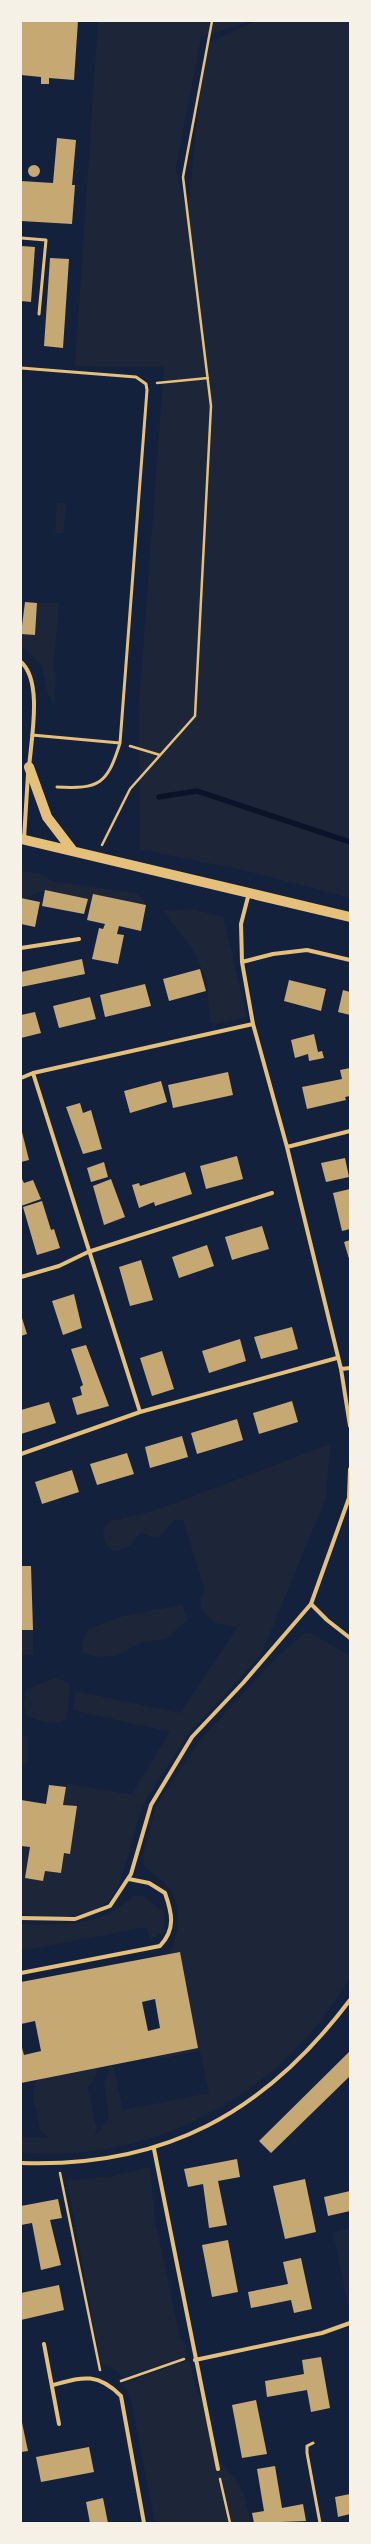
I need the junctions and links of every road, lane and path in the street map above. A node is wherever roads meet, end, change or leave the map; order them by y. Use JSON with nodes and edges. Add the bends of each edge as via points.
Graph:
{"nodes":[{"id":1,"x":212,"y":21,"type":"edge"},
{"id":2,"x":21,"y":238,"type":"edge"},
{"id":3,"x":39,"y":314,"type":"dead end"},
{"id":4,"x":21,"y":368,"type":"edge"},
{"id":5,"x":208,"y":378,"type":"junction"},
{"id":6,"x":146,"y":384,"type":"junction"},
{"id":7,"x":21,"y":662,"type":"edge"},
{"id":8,"x":31,"y":734,"type":"junction"},
{"id":9,"x":120,"y":743,"type":"junction"},
{"id":10,"x":160,"y":754,"type":"junction"},
{"id":11,"x":29,"y":767,"type":"junction"},
{"id":12,"x":56,"y":787,"type":"dead end"},
{"id":13,"x":22,"y":839,"type":"edge"},
{"id":14,"x":73,"y":851,"type":"junction"},
{"id":15,"x":97,"y":856,"type":"junction"},
{"id":16,"x":249,"y":893,"type":"junction"},
{"id":17,"x":350,"y":917,"type":"edge"},
{"id":18,"x":79,"y":938,"type":"dead end"},
{"id":19,"x":21,"y":948,"type":"edge"},
{"id":20,"x":350,"y":960,"type":"edge"},
{"id":21,"x":242,"y":962,"type":"junction"},
{"id":22,"x":253,"y":1024,"type":"junction"},
{"id":23,"x":33,"y":1073,"type":"junction"},
{"id":24,"x":21,"y":1078,"type":"edge"},
{"id":25,"x":350,"y":1131,"type":"edge"},
{"id":26,"x":287,"y":1147,"type":"junction"},
{"id":27,"x":272,"y":1193,"type":"dead end"},
{"id":28,"x":88,"y":1252,"type":"junction"},
{"id":29,"x":21,"y":1278,"type":"edge"},
{"id":30,"x":337,"y":1358,"type":"junction"},
{"id":31,"x":350,"y":1368,"type":"edge"},
{"id":32,"x":341,"y":1370,"type":"junction"},
{"id":33,"x":140,"y":1412,"type":"junction"},
{"id":34,"x":350,"y":1426,"type":"edge"},
{"id":35,"x":21,"y":1454,"type":"edge"},
{"id":36,"x":350,"y":1469,"type":"edge"},
{"id":37,"x":311,"y":1604,"type":"junction"},
{"id":38,"x":350,"y":1638,"type":"edge"},
{"id":39,"x":128,"y":1879,"type":"junction"},
{"id":40,"x":21,"y":1918,"type":"edge"},
{"id":41,"x":21,"y":1973,"type":"edge"},
{"id":42,"x":350,"y":2000,"type":"edge"},
{"id":43,"x":154,"y":2149,"type":"junction"},
{"id":44,"x":21,"y":2163,"type":"edge"},
{"id":45,"x":58,"y":2163,"type":"junction"},
{"id":46,"x":350,"y":2323,"type":"edge"},
{"id":47,"x":44,"y":2344,"type":"dead end"},
{"id":48,"x":195,"y":2357,"type":"junction"},
{"id":49,"x":102,"y":2381,"type":"junction"},
{"id":50,"x":53,"y":2384,"type":"junction"},
{"id":51,"x":110,"y":2385,"type":"junction"},
{"id":52,"x":59,"y":2424,"type":"dead end"},
{"id":53,"x":313,"y":2443,"type":"dead end"},
{"id":54,"x":218,"y":2469,"type":"joint"},
{"id":55,"x":144,"y":2523,"type":"edge"},
{"id":56,"x":230,"y":2523,"type":"edge"},
{"id":57,"x":320,"y":2523,"type":"edge"}],
"edges":[{"from":1,"to":5,"type":"path","via":[[183,177]]},
{"from":2,"to":3,"type":"lane","via":[[46,240]]},
{"from":4,"to":6,"type":"lane","via":[[136,377]]},
{"from":5,"to":6,"type":"path"},
{"from":5,"to":10,"type":"path","via":[[211,406],[195,716]]},
{"from":6,"to":9,"type":"lane"},
{"from":7,"to":8,"type":"street","via":[[28,668],[34,687]]},
{"from":8,"to":9,"type":"lane"},
{"from":8,"to":11,"type":"street"},
{"from":9,"to":10,"type":"path"},
{"from":9,"to":12,"type":"lane","via":[[106,776],[95,785],[86,788]]},
{"from":10,"to":15,"type":"path","via":[[130,788]]},
{"from":11,"to":13,"type":"street"},
{"from":11,"to":14,"type":"main road","via":[[47,817]]},
{"from":13,"to":14,"type":"main road"},
{"from":14,"to":15,"type":"main road"},
{"from":15,"to":16,"type":"main road"},
{"from":16,"to":17,"type":"main road"},
{"from":16,"to":21,"type":"street","via":[[241,924]]},
{"from":18,"to":19,"type":"street"},
{"from":20,"to":21,"type":"street","via":[[307,950],[273,954]]},
{"from":21,"to":22,"type":"street"},
{"from":22,"to":23,"type":"street"},
{"from":22,"to":26,"type":"street"},
{"from":23,"to":24,"type":"street"},
{"from":23,"to":28,"type":"street"},
{"from":25,"to":26,"type":"street"},
{"from":26,"to":30,"type":"street"},
{"from":27,"to":28,"type":"street"},
{"from":28,"to":29,"type":"street","via":[[59,1266]]},
{"from":28,"to":33,"type":"street"},
{"from":30,"to":32,"type":"street"},
{"from":30,"to":33,"type":"street"},
{"from":31,"to":32,"type":"street"},
{"from":32,"to":34,"type":"street"},
{"from":33,"to":35,"type":"street"},
{"from":36,"to":37,"type":"street","via":[[349,1498]]},
{"from":37,"to":38,"type":"street"},
{"from":37,"to":39,"type":"street","via":[[243,1683],[192,1737],[151,1805]]},
{"from":39,"to":40,"type":"street","via":[[110,1906],[75,1920]]},
{"from":39,"to":41,"type":"street","via":[[148,1883],[165,1893],[172,1914],[171,1925],[167,1939],[160,1946]]},
{"from":42,"to":43,"type":"street","via":[[324,2035],[272,2084],[208,2126]]},
{"from":43,"to":45,"type":"street","via":[[107,2160]]},
{"from":43,"to":48,"type":"street"},
{"from":44,"to":45,"type":"street"},
{"from":45,"to":49,"type":"path"},
{"from":46,"to":48,"type":"street","via":[[322,2333]]},
{"from":47,"to":50,"type":"street"},
{"from":48,"to":51,"type":"path"},
{"from":48,"to":54,"type":"street"},
{"from":49,"to":50,"type":"street","via":[[92,2377],[81,2377]]},
{"from":49,"to":51,"type":"street"},
{"from":50,"to":52,"type":"street"},
{"from":51,"to":55,"type":"street","via":[[121,2396]]},
{"from":53,"to":57,"type":"lane","via":[[307,2446],[307,2453]]},
{"from":54,"to":56,"type":"path"}]}
